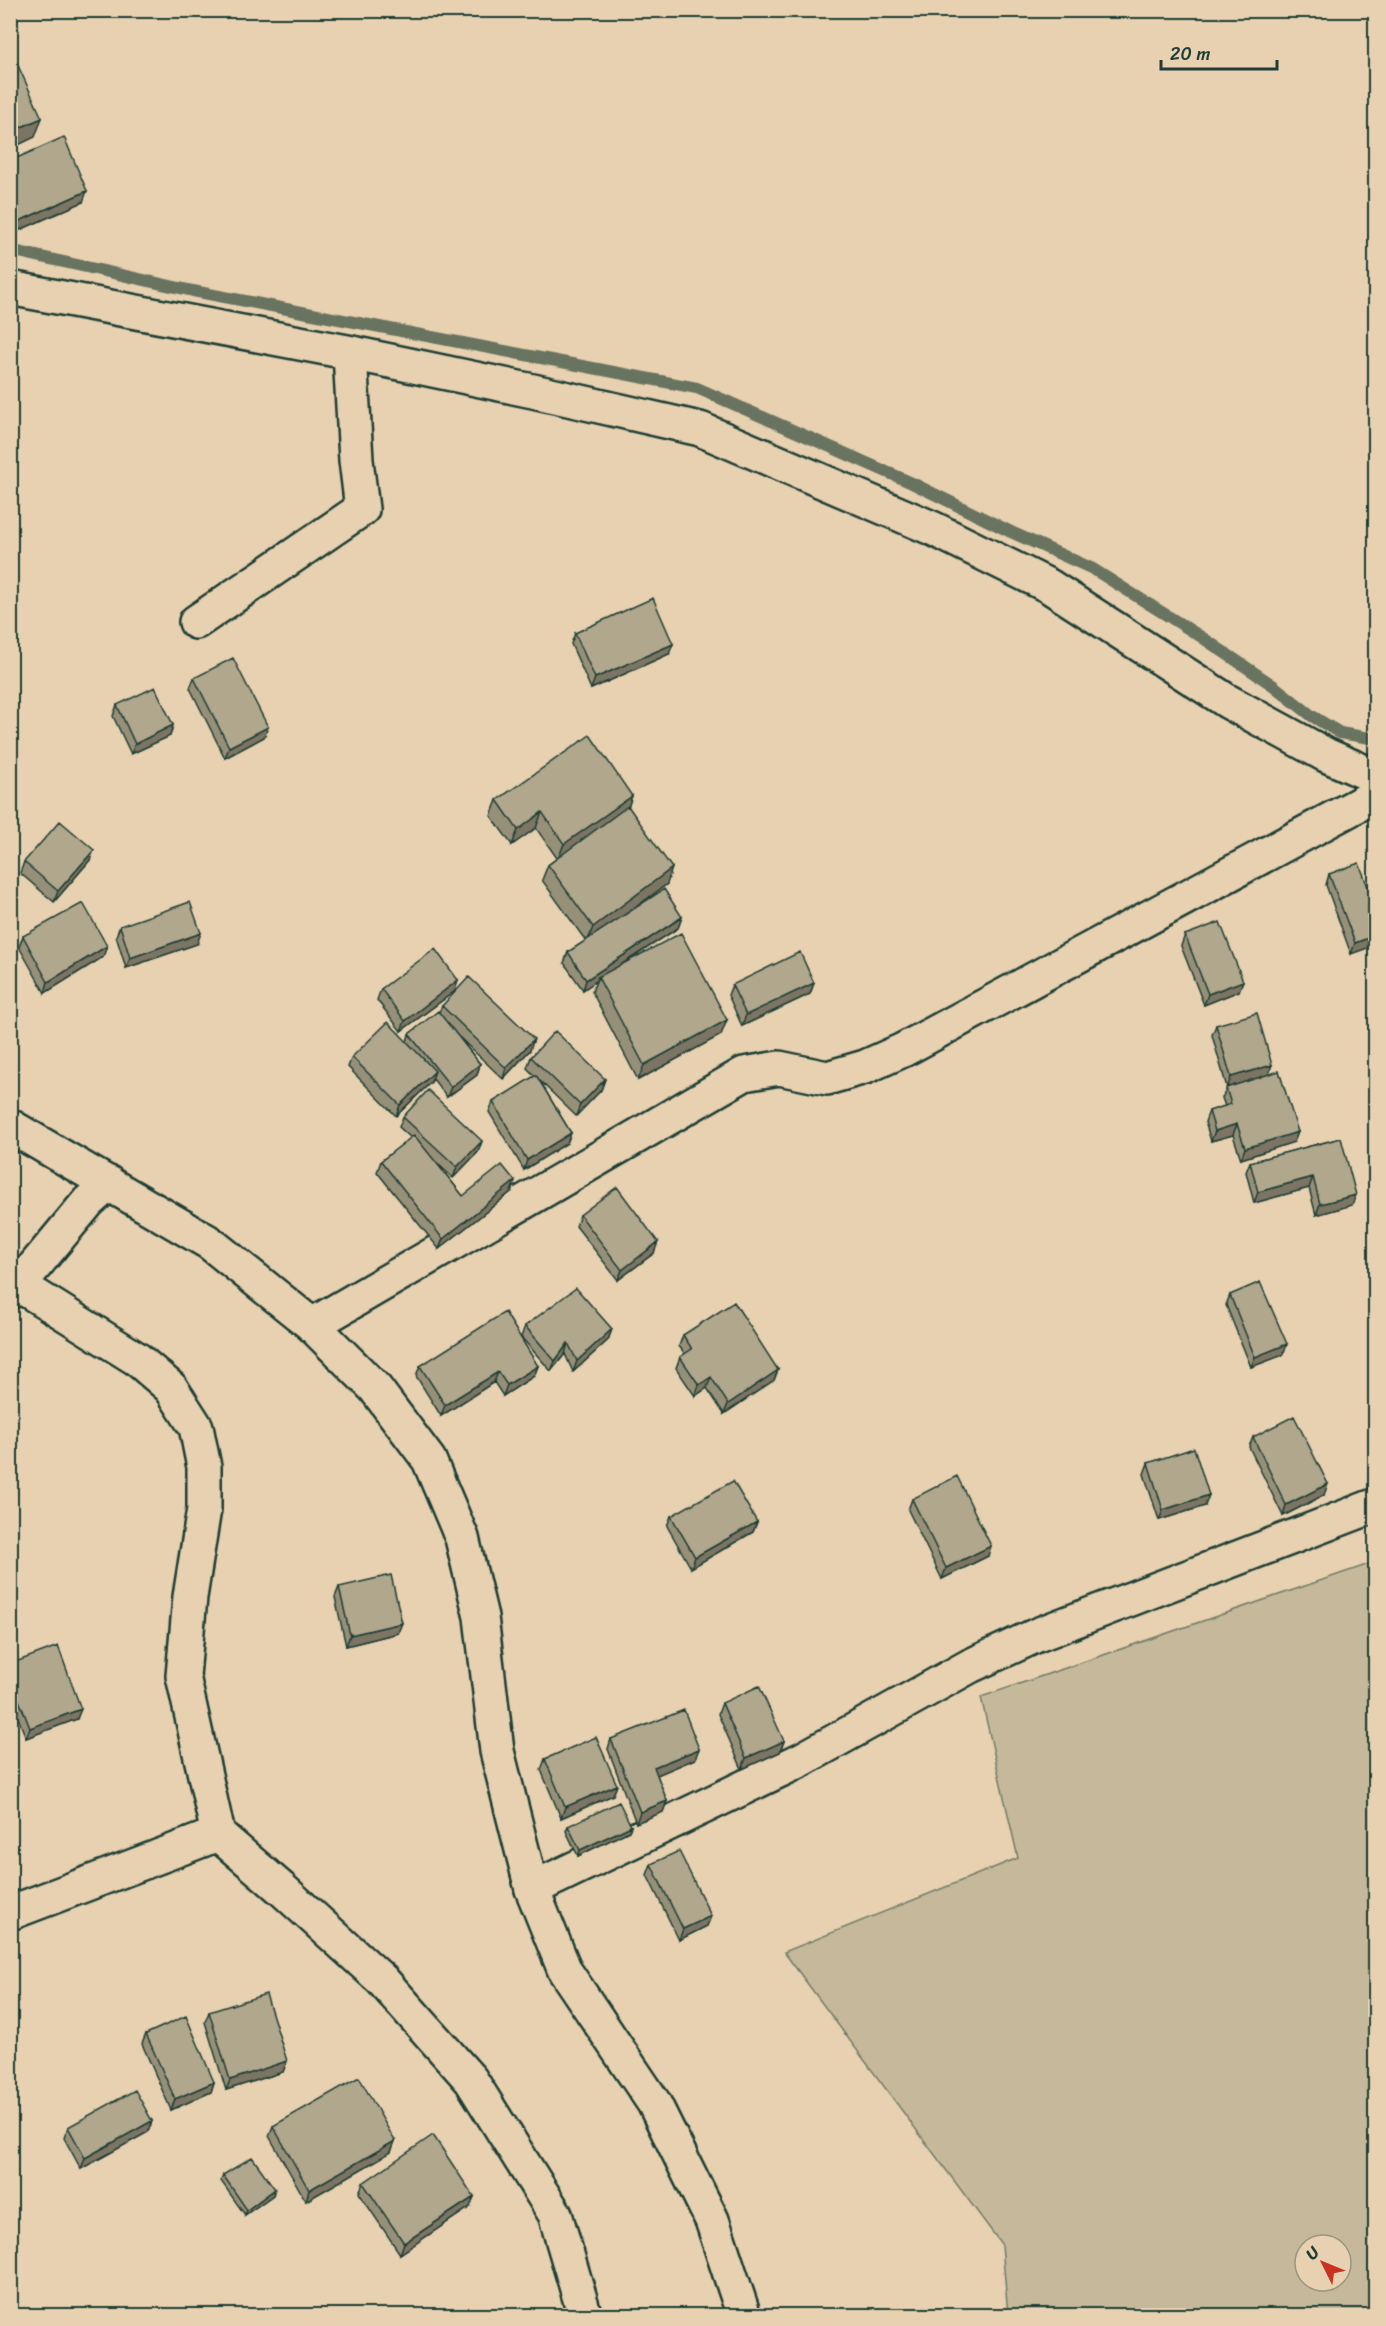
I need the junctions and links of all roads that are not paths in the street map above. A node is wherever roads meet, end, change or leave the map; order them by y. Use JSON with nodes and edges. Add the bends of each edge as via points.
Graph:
{"nodes":[{"id":1,"x":10,"y":288,"type":"edge"},
{"id":2,"x":350,"y":353,"type":"junction"},
{"id":3,"x":196,"y":622,"type":"dead end"},
{"id":4,"x":1376,"y":777,"type":"edge"},
{"id":5,"x":1376,"y":795,"type":"edge"},
{"id":6,"x":10,"y":1126,"type":"edge"},
{"id":7,"x":98,"y":1193,"type":"junction"},
{"id":8,"x":19,"y":1284,"type":"edge"},
{"id":9,"x":312,"y":1325,"type":"junction"},
{"id":10,"x":1376,"y":1505,"type":"edge"},
{"id":11,"x":218,"y":1834,"type":"junction"},
{"id":12,"x":532,"y":1889,"type":"junction"},
{"id":13,"x":10,"y":1913,"type":"edge"},
{"id":14,"x":585,"y":2316,"type":"edge"},
{"id":15,"x":744,"y":2316,"type":"edge"}],
"edges":[{"from":1,"to":2,"type":"street"},
{"from":2,"to":3,"type":"street","via":[[362,509]]},
{"from":2,"to":4,"type":"street","via":[[700,429],[934,529],[1049,586],[1227,701],[1326,755]]},
{"from":5,"to":9,"type":"street","via":[[913,1045],[865,1067],[827,1078],[779,1068],[744,1074]]},
{"from":6,"to":7,"type":"street"},
{"from":7,"to":8,"type":"street"},
{"from":7,"to":9,"type":"street","via":[[210,1243]]},
{"from":8,"to":11,"type":"street","via":[[137,1359],[171,1388],[196,1427],[204,1467],[204,1509],[183,1676]]},
{"from":9,"to":12,"type":"street","via":[[375,1388],[429,1460],[462,1538],[481,1617],[497,1751]]},
{"from":10,"to":12,"type":"street","via":[[998,1653],[801,1760]]},
{"from":11,"to":13,"type":"street"},
{"from":11,"to":14,"type":"street","via":[[382,1980],[471,2080],[555,2214]]},
{"from":12,"to":15,"type":"street","via":[[565,1971],[654,2103],[712,2220]]}]}
